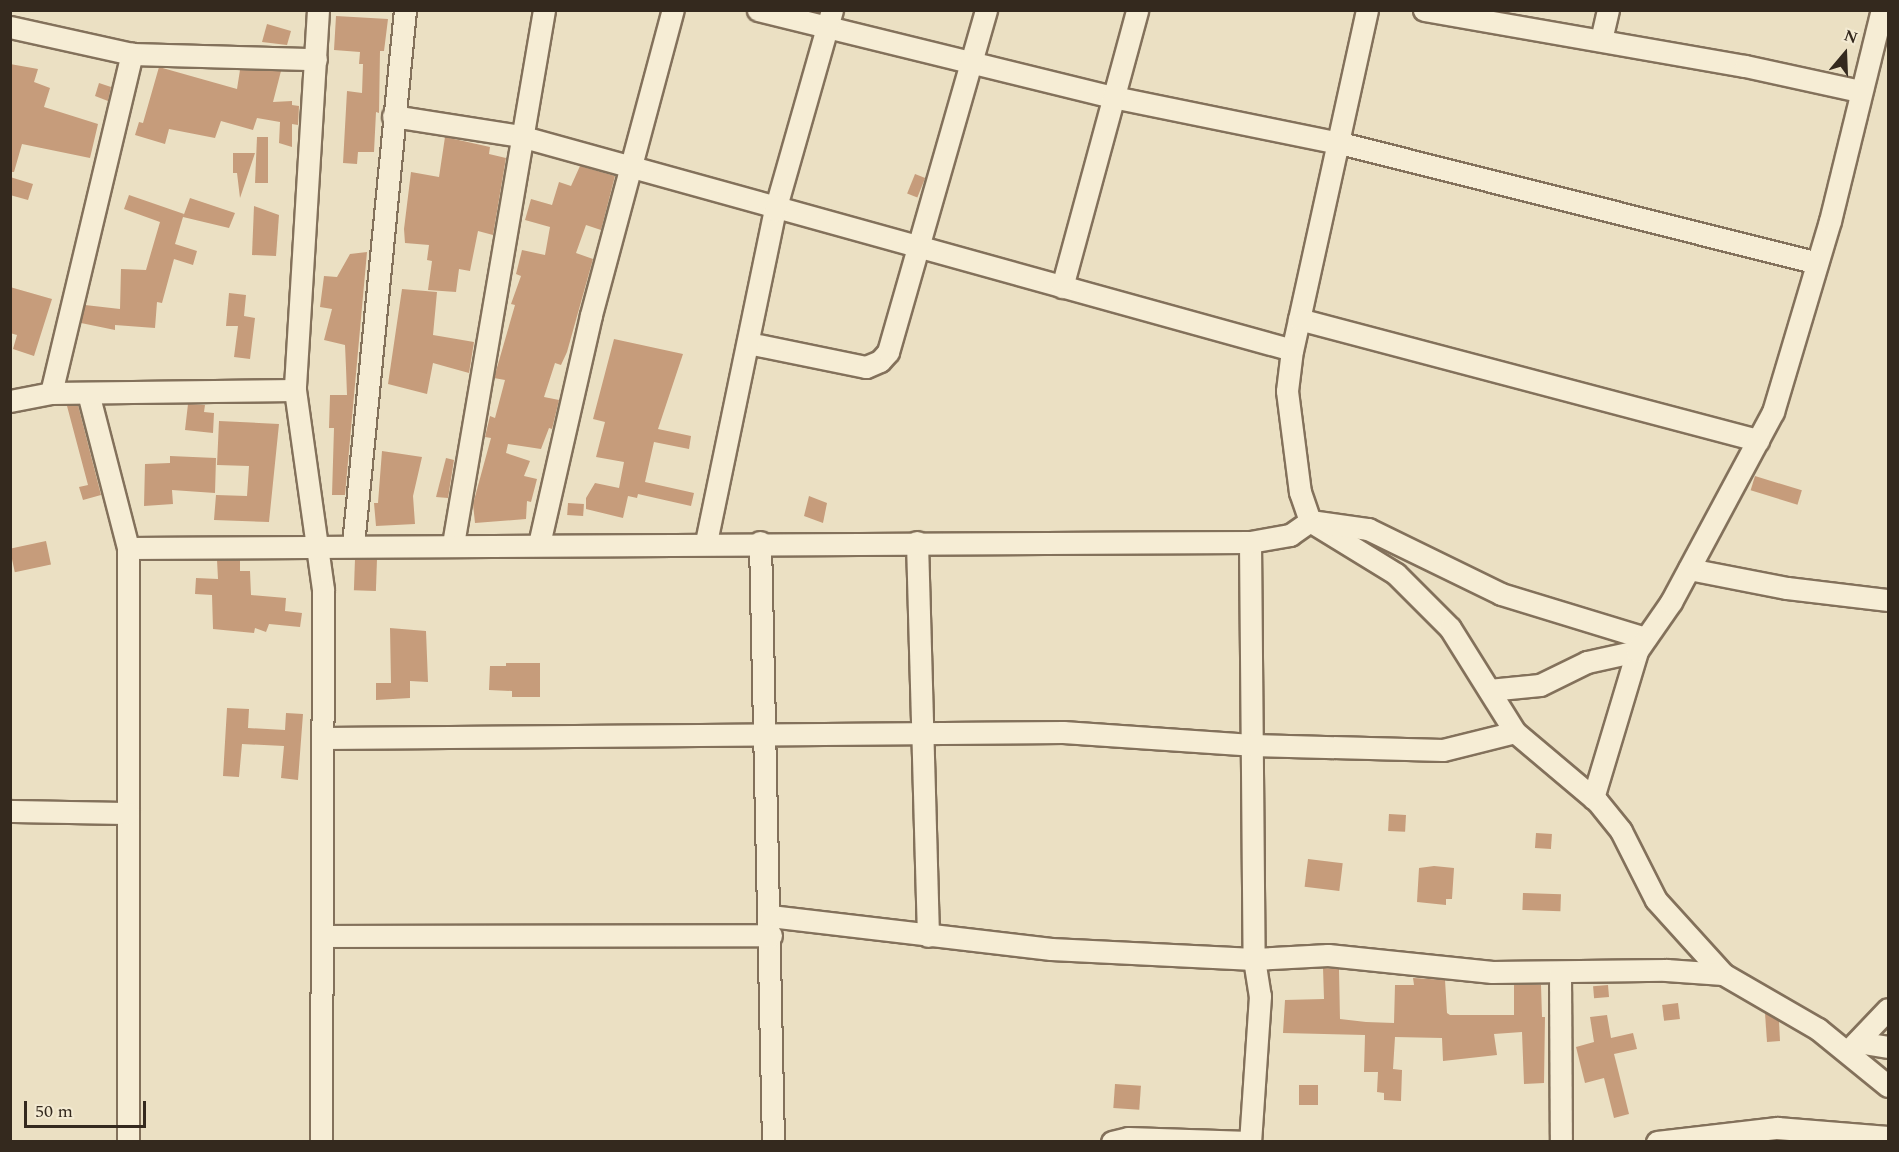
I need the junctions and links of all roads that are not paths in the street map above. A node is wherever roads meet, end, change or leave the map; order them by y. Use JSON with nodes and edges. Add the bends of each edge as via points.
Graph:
{"nodes":[{"id":1,"x":318,"y":10,"type":"edge"},
{"id":2,"x":405,"y":10,"type":"edge"},
{"id":3,"x":544,"y":10,"type":"edge"},
{"id":4,"x":673,"y":10,"type":"edge"},
{"id":5,"x":758,"y":10,"type":"edge"},
{"id":6,"x":986,"y":10,"type":"edge"},
{"id":7,"x":1137,"y":10,"type":"edge"},
{"id":8,"x":1367,"y":10,"type":"edge"},
{"id":9,"x":1424,"y":10,"type":"edge"},
{"id":10,"x":1608,"y":10,"type":"edge"},
{"id":11,"x":1882,"y":10,"type":"edge"},
{"id":12,"x":830,"y":20,"type":"edge"},
{"id":13,"x":10,"y":27,"type":"edge"},
{"id":14,"x":1601,"y":40,"type":"junction"},
{"id":15,"x":132,"y":54,"type":"junction"},
{"id":16,"x":316,"y":59,"type":"junction"},
{"id":17,"x":971,"y":64,"type":"junction"},
{"id":18,"x":1860,"y":91,"type":"junction"},
{"id":19,"x":1113,"y":97,"type":"junction"},
{"id":20,"x":393,"y":116,"type":"junction"},
{"id":21,"x":520,"y":136,"type":"junction"},
{"id":22,"x":1340,"y":143,"type":"junction"},
{"id":23,"x":631,"y":168,"type":"junction"},
{"id":24,"x":775,"y":210,"type":"junction"},
{"id":25,"x":920,"y":248,"type":"junction"},
{"id":26,"x":1817,"y":263,"type":"junction"},
{"id":27,"x":1062,"y":287,"type":"junction"},
{"id":28,"x":1299,"y":319,"type":"junction"},
{"id":29,"x":748,"y":343,"type":"junction"},
{"id":30,"x":1292,"y":350,"type":"junction"},
{"id":31,"x":295,"y":390,"type":"junction"},
{"id":32,"x":51,"y":393,"type":"junction"},
{"id":33,"x":88,"y":393,"type":"junction"},
{"id":34,"x":10,"y":401,"type":"edge"},
{"id":35,"x":1758,"y":440,"type":"junction"},
{"id":36,"x":1310,"y":521,"type":"junction"},
{"id":37,"x":706,"y":542,"type":"junction"},
{"id":38,"x":760,"y":542,"type":"junction"},
{"id":39,"x":917,"y":542,"type":"junction"},
{"id":40,"x":1250,"y":542,"type":"junction"},
{"id":41,"x":453,"y":544,"type":"junction"},
{"id":42,"x":539,"y":544,"type":"junction"},
{"id":43,"x":353,"y":545,"type":"junction"},
{"id":44,"x":318,"y":546,"type":"junction"},
{"id":45,"x":128,"y":548,"type":"junction"},
{"id":46,"x":1689,"y":569,"type":"junction"},
{"id":47,"x":1888,"y":600,"type":"edge"},
{"id":48,"x":1641,"y":645,"type":"junction"},
{"id":49,"x":1489,"y":690,"type":"junction"},
{"id":50,"x":765,"y":732,"type":"junction"},
{"id":51,"x":920,"y":732,"type":"junction"},
{"id":52,"x":1515,"y":732,"type":"junction"},
{"id":53,"x":324,"y":738,"type":"junction"},
{"id":54,"x":1252,"y":745,"type":"junction"},
{"id":55,"x":1593,"y":798,"type":"junction"},
{"id":56,"x":10,"y":811,"type":"edge"},
{"id":57,"x":128,"y":813,"type":"junction"},
{"id":58,"x":771,"y":925,"type":"junction"},
{"id":59,"x":322,"y":936,"type":"junction"},
{"id":60,"x":928,"y":936,"type":"junction"},
{"id":61,"x":1254,"y":959,"type":"junction"},
{"id":62,"x":1560,"y":972,"type":"junction"},
{"id":63,"x":1723,"y":974,"type":"junction"},
{"id":64,"x":1888,"y":1009,"type":"edge"},
{"id":65,"x":1852,"y":1047,"type":"junction"},
{"id":66,"x":1888,"y":1047,"type":"edge"},
{"id":67,"x":1888,"y":1086,"type":"edge"},
{"id":68,"x":1888,"y":1137,"type":"edge"},
{"id":69,"x":1666,"y":1141,"type":"edge"},
{"id":70,"x":128,"y":1142,"type":"edge"},
{"id":71,"x":321,"y":1142,"type":"edge"},
{"id":72,"x":773,"y":1142,"type":"edge"},
{"id":73,"x":1112,"y":1142,"type":"edge"},
{"id":74,"x":1250,"y":1142,"type":"edge"},
{"id":75,"x":1562,"y":1142,"type":"edge"}],
"edges":[{"from":1,"to":16,"type":"street"},
{"from":2,"to":20,"type":"street"},
{"from":3,"to":21,"type":"street"},
{"from":4,"to":23,"type":"street"},
{"from":5,"to":12,"type":"street"},
{"from":6,"to":17,"type":"street"},
{"from":7,"to":19,"type":"street"},
{"from":8,"to":22,"type":"street"},
{"from":9,"to":14,"type":"street"},
{"from":10,"to":14,"type":"street"},
{"from":11,"to":18,"type":"street"},
{"from":12,"to":17,"type":"street"},
{"from":12,"to":24,"type":"street"},
{"from":13,"to":15,"type":"street"},
{"from":14,"to":18,"type":"street"},
{"from":15,"to":16,"type":"street"},
{"from":15,"to":32,"type":"street"},
{"from":16,"to":31,"type":"street"},
{"from":17,"to":19,"type":"street"},
{"from":17,"to":25,"type":"street"},
{"from":18,"to":26,"type":"street"},
{"from":19,"to":22,"type":"street"},
{"from":19,"to":27,"type":"street"},
{"from":20,"to":21,"type":"street"},
{"from":20,"to":43,"type":"street","via":[[363,475]]},
{"from":21,"to":23,"type":"street"},
{"from":21,"to":41,"type":"street"},
{"from":22,"to":26,"type":"street"},
{"from":22,"to":28,"type":"street"},
{"from":23,"to":24,"type":"street"},
{"from":23,"to":42,"type":"street","via":[[591,315]]},
{"from":24,"to":25,"type":"street"},
{"from":24,"to":29,"type":"street"},
{"from":25,"to":27,"type":"street"},
{"from":25,"to":29,"type":"street","via":[[888,352],[880,361],[866,367]]},
{"from":26,"to":35,"type":"street","via":[[1773,412]]},
{"from":27,"to":30,"type":"street"},
{"from":28,"to":30,"type":"street"},
{"from":28,"to":35,"type":"street"},
{"from":29,"to":37,"type":"street"},
{"from":30,"to":36,"type":"street","via":[[1287,391],[1300,492]]},
{"from":31,"to":33,"type":"street"},
{"from":31,"to":44,"type":"street"},
{"from":32,"to":33,"type":"street"},
{"from":32,"to":34,"type":"street"},
{"from":33,"to":45,"type":"street"},
{"from":35,"to":46,"type":"street"},
{"from":36,"to":40,"type":"street","via":[[1290,535]]},
{"from":36,"to":48,"type":"street","via":[[1368,529],[1501,594]]},
{"from":36,"to":49,"type":"street","via":[[1396,574],[1450,628]]},
{"from":37,"to":38,"type":"street"},
{"from":37,"to":42,"type":"street"},
{"from":38,"to":39,"type":"street"},
{"from":38,"to":50,"type":"street"},
{"from":39,"to":40,"type":"street"},
{"from":39,"to":51,"type":"street"},
{"from":40,"to":54,"type":"street"},
{"from":41,"to":42,"type":"street"},
{"from":41,"to":43,"type":"street"},
{"from":43,"to":44,"type":"street"},
{"from":44,"to":45,"type":"street"},
{"from":44,"to":53,"type":"street","via":[[323,590]]},
{"from":45,"to":57,"type":"street"},
{"from":46,"to":47,"type":"street","via":[[1786,588]]},
{"from":46,"to":48,"type":"street"},
{"from":48,"to":49,"type":"street","via":[[1587,662],[1540,685]]},
{"from":48,"to":55,"type":"street"},
{"from":49,"to":52,"type":"street"},
{"from":50,"to":51,"type":"street"},
{"from":50,"to":53,"type":"street"},
{"from":50,"to":58,"type":"street"},
{"from":51,"to":54,"type":"street","via":[[1063,732]]},
{"from":51,"to":60,"type":"street"},
{"from":52,"to":54,"type":"street","via":[[1443,750]]},
{"from":52,"to":55,"type":"street"},
{"from":53,"to":59,"type":"street"},
{"from":54,"to":61,"type":"street"},
{"from":55,"to":63,"type":"street","via":[[1621,831],[1656,900]]},
{"from":56,"to":57,"type":"street"},
{"from":57,"to":70,"type":"street"},
{"from":58,"to":59,"type":"street"},
{"from":58,"to":60,"type":"street"},
{"from":58,"to":72,"type":"street"},
{"from":59,"to":71,"type":"street"},
{"from":60,"to":61,"type":"street","via":[[1051,949]]},
{"from":61,"to":62,"type":"street","via":[[1328,955],[1492,972]]},
{"from":61,"to":74,"type":"street","via":[[1260,996]]},
{"from":62,"to":63,"type":"street","via":[[1666,970]]},
{"from":62,"to":75,"type":"street"},
{"from":63,"to":65,"type":"street"},
{"from":64,"to":65,"type":"street"},
{"from":65,"to":66,"type":"street"},
{"from":65,"to":67,"type":"street"},
{"from":68,"to":69,"type":"street","via":[[1777,1128]]},
{"from":73,"to":74,"type":"street","via":[[1128,1138]]}]}
